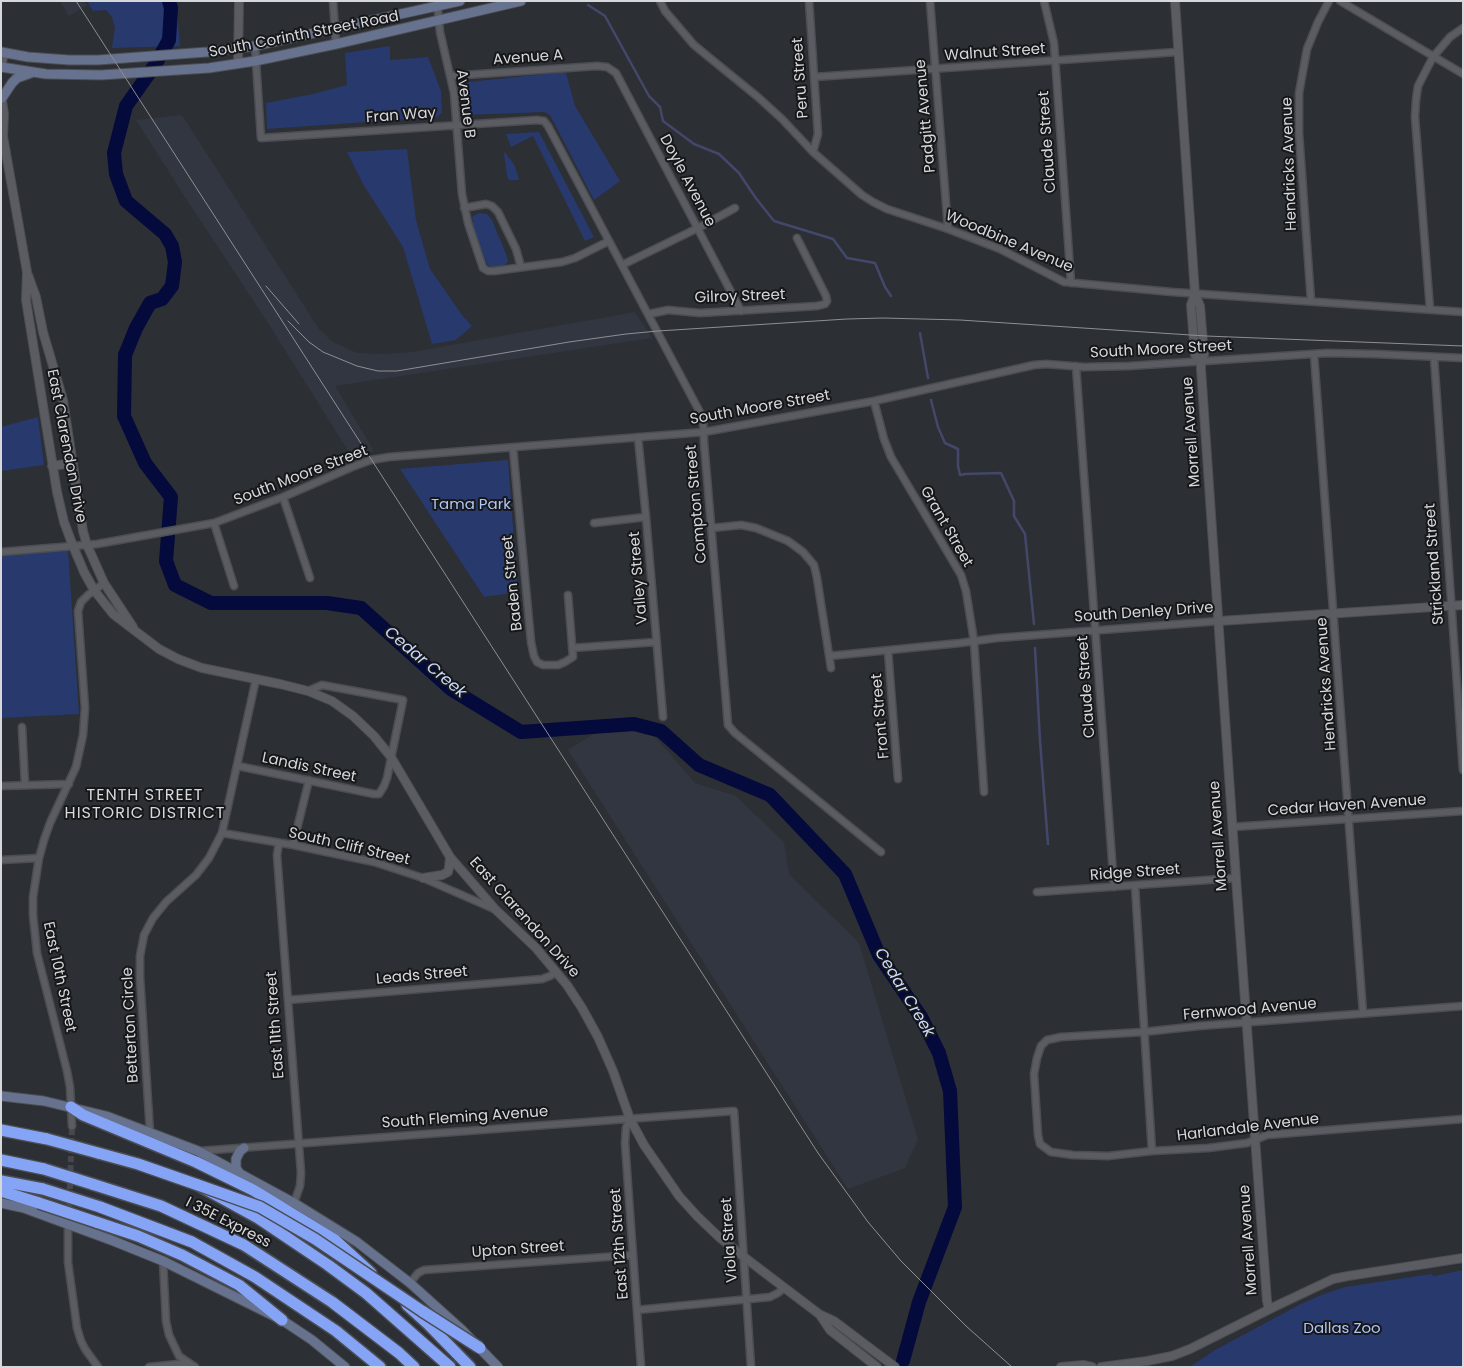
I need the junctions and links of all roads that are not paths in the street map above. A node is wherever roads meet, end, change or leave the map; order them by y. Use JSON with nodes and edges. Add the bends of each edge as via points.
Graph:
{"nodes":[{"id":1,"x":239,"y":1,"type":"edge"},
{"id":2,"x":333,"y":1,"type":"edge"},
{"id":3,"x":460,"y":1,"type":"edge"},
{"id":4,"x":521,"y":1,"type":"edge"},
{"id":5,"x":660,"y":1,"type":"edge"},
{"id":6,"x":809,"y":1,"type":"edge"},
{"id":7,"x":930,"y":1,"type":"edge"},
{"id":8,"x":1044,"y":1,"type":"edge"},
{"id":9,"x":1175,"y":1,"type":"edge"},
{"id":10,"x":1329,"y":1,"type":"edge"},
{"id":11,"x":1340,"y":1,"type":"edge"},
{"id":12,"x":437,"y":4,"type":"edge"},
{"id":13,"x":439,"y":21,"type":"junction"},
{"id":14,"x":1463,"y":28,"type":"edge"},
{"id":15,"x":335,"y":29,"type":"junction"},
{"id":16,"x":336,"y":44,"type":"junction"},
{"id":17,"x":254,"y":46,"type":"junction"},
{"id":18,"x":238,"y":48,"type":"junction"},
{"id":19,"x":1177,"y":52,"type":"junction"},
{"id":20,"x":3,"y":53,"type":"edge"},
{"id":21,"x":1433,"y":57,"type":"junction"},
{"id":22,"x":256,"y":61,"type":"junction"},
{"id":23,"x":1055,"y":61,"type":"junction"},
{"id":24,"x":238,"y":64,"type":"junction"},
{"id":25,"x":1,"y":67,"type":"edge"},
{"id":26,"x":607,"y":67,"type":"joint"},
{"id":27,"x":935,"y":69,"type":"junction"},
{"id":28,"x":31,"y":73,"type":"junction"},
{"id":29,"x":1463,"y":74,"type":"edge"},
{"id":30,"x":450,"y":76,"type":"junction"},
{"id":31,"x":814,"y":77,"type":"junction"},
{"id":32,"x":1,"y":94,"type":"edge"},
{"id":33,"x":2,"y":98,"type":"edge"},
{"id":34,"x":544,"y":121,"type":"joint"},
{"id":35,"x":457,"y":125,"type":"junction"},
{"id":36,"x":2,"y":134,"type":"edge"},
{"id":37,"x":813,"y":152,"type":"junction"},
{"id":38,"x":464,"y":208,"type":"junction"},
{"id":39,"x":735,"y":208,"type":"dead end"},
{"id":40,"x":698,"y":228,"type":"junction"},
{"id":41,"x":948,"y":229,"type":"junction"},
{"id":42,"x":797,"y":238,"type":"dead end"},
{"id":43,"x":609,"y":241,"type":"junction"},
{"id":44,"x":622,"y":265,"type":"junction"},
{"id":45,"x":521,"y":267,"type":"junction"},
{"id":46,"x":27,"y":272,"type":"junction"},
{"id":47,"x":1071,"y":283,"type":"junction"},
{"id":48,"x":1196,"y":294,"type":"junction"},
{"id":49,"x":1311,"y":301,"type":"junction"},
{"id":50,"x":1430,"y":309,"type":"junction"},
{"id":51,"x":741,"y":311,"type":"junction"},
{"id":52,"x":1463,"y":312,"type":"edge"},
{"id":53,"x":649,"y":314,"type":"junction"},
{"id":54,"x":1314,"y":354,"type":"junction"},
{"id":55,"x":1434,"y":357,"type":"junction"},
{"id":56,"x":1463,"y":358,"type":"edge"},
{"id":57,"x":1200,"y":361,"type":"junction"},
{"id":58,"x":1076,"y":366,"type":"junction"},
{"id":59,"x":874,"y":401,"type":"junction"},
{"id":60,"x":704,"y":432,"type":"junction"},
{"id":61,"x":638,"y":437,"type":"junction"},
{"id":62,"x":513,"y":448,"type":"junction"},
{"id":63,"x":73,"y":463,"type":"junction"},
{"id":64,"x":52,"y":466,"type":"junction"},
{"id":65,"x":284,"y":497,"type":"junction"},
{"id":66,"x":646,"y":517,"type":"junction"},
{"id":67,"x":594,"y":522,"type":"dead end"},
{"id":68,"x":214,"y":523,"type":"junction"},
{"id":69,"x":712,"y":528,"type":"junction"},
{"id":70,"x":87,"y":545,"type":"junction"},
{"id":71,"x":72,"y":546,"type":"junction"},
{"id":72,"x":1,"y":552,"type":"edge"},
{"id":73,"x":310,"y":578,"type":"dead end"},
{"id":74,"x":104,"y":583,"type":"junction"},
{"id":75,"x":234,"y":586,"type":"dead end"},
{"id":76,"x":94,"y":590,"type":"junction"},
{"id":77,"x":568,"y":595,"type":"dead end"},
{"id":78,"x":1451,"y":605,"type":"junction"},
{"id":79,"x":1463,"y":605,"type":"edge"},
{"id":80,"x":1334,"y":612,"type":"junction"},
{"id":81,"x":1219,"y":621,"type":"junction"},
{"id":82,"x":1095,"y":630,"type":"junction"},
{"id":83,"x":136,"y":633,"type":"junction"},
{"id":84,"x":974,"y":641,"type":"junction"},
{"id":85,"x":656,"y":642,"type":"junction"},
{"id":86,"x":572,"y":648,"type":"junction"},
{"id":87,"x":888,"y":651,"type":"junction"},
{"id":88,"x":829,"y":656,"type":"junction"},
{"id":89,"x":830,"y":668,"type":"dead end"},
{"id":90,"x":256,"y":679,"type":"junction"},
{"id":91,"x":308,"y":692,"type":"junction"},
{"id":92,"x":663,"y":717,"type":"dead end"},
{"id":93,"x":22,"y":727,"type":"dead end"},
{"id":94,"x":391,"y":757,"type":"junction"},
{"id":95,"x":238,"y":766,"type":"junction"},
{"id":96,"x":1463,"y":770,"type":"edge"},
{"id":97,"x":898,"y":779,"type":"dead end"},
{"id":98,"x":309,"y":780,"type":"junction"},
{"id":99,"x":69,"y":784,"type":"junction"},
{"id":100,"x":25,"y":785,"type":"junction"},
{"id":101,"x":1,"y":786,"type":"edge"},
{"id":102,"x":984,"y":792,"type":"dead end"},
{"id":103,"x":1463,"y":811,"type":"edge"},
{"id":104,"x":1349,"y":819,"type":"junction"},
{"id":105,"x":1232,"y":827,"type":"junction"},
{"id":106,"x":222,"y":833,"type":"junction"},
{"id":107,"x":279,"y":843,"type":"junction"},
{"id":108,"x":293,"y":845,"type":"junction"},
{"id":109,"x":881,"y":852,"type":"dead end"},
{"id":110,"x":450,"y":857,"type":"junction"},
{"id":111,"x":39,"y":858,"type":"junction"},
{"id":112,"x":1,"y":860,"type":"edge"},
{"id":113,"x":423,"y":878,"type":"junction"},
{"id":114,"x":1236,"y":878,"type":"junction"},
{"id":115,"x":1134,"y":886,"type":"junction"},
{"id":116,"x":1114,"y":887,"type":"junction"},
{"id":117,"x":1037,"y":892,"type":"dead end"},
{"id":118,"x":495,"y":909,"type":"junction"},
{"id":119,"x":556,"y":972,"type":"junction"},
{"id":120,"x":288,"y":1000,"type":"junction"},
{"id":121,"x":1463,"y":1006,"type":"edge"},
{"id":122,"x":1363,"y":1013,"type":"junction"},
{"id":123,"x":1246,"y":1022,"type":"junction"},
{"id":124,"x":1143,"y":1032,"type":"junction"},
{"id":125,"x":1,"y":1096,"type":"edge"},
{"id":126,"x":71,"y":1107,"type":"junction"},
{"id":127,"x":734,"y":1111,"type":"joint"},
{"id":128,"x":630,"y":1119,"type":"junction"},
{"id":129,"x":1463,"y":1120,"type":"edge"},
{"id":130,"x":72,"y":1126,"type":"tunnel mouth"},
{"id":131,"x":1,"y":1130,"type":"edge"},
{"id":132,"x":150,"y":1132,"type":"junction"},
{"id":133,"x":1256,"y":1140,"type":"junction"},
{"id":134,"x":298,"y":1142,"type":"junction"},
{"id":135,"x":1040,"y":1144,"type":"joint"},
{"id":136,"x":244,"y":1148,"type":"junction"},
{"id":137,"x":198,"y":1151,"type":"junction"},
{"id":138,"x":1152,"y":1151,"type":"junction"},
{"id":139,"x":1,"y":1160,"type":"edge"},
{"id":140,"x":240,"y":1174,"type":"junction"},
{"id":141,"x":1,"y":1181,"type":"edge"},
{"id":142,"x":198,"y":1185,"type":"junction"},
{"id":143,"x":1,"y":1191,"type":"edge"},
{"id":144,"x":294,"y":1203,"type":"junction"},
{"id":145,"x":1,"y":1204,"type":"edge"},
{"id":146,"x":68,"y":1220,"type":"junction"},
{"id":147,"x":633,"y":1255,"type":"junction"},
{"id":148,"x":744,"y":1257,"type":"junction"},
{"id":149,"x":1463,"y":1258,"type":"edge"},
{"id":150,"x":163,"y":1261,"type":"junction"},
{"id":151,"x":410,"y":1283,"type":"junction"},
{"id":152,"x":784,"y":1288,"type":"junction"},
{"id":153,"x":746,"y":1300,"type":"junction"},
{"id":154,"x":1269,"y":1309,"type":"junction"},
{"id":155,"x":637,"y":1310,"type":"junction"},
{"id":156,"x":819,"y":1314,"type":"junction"},
{"id":157,"x":282,"y":1320,"type":"junction"},
{"id":158,"x":480,"y":1348,"type":"junction"},
{"id":159,"x":192,"y":1365,"type":"edge"},
{"id":160,"x":98,"y":1367,"type":"edge"},
{"id":161,"x":149,"y":1367,"type":"edge"},
{"id":162,"x":345,"y":1367,"type":"edge"},
{"id":163,"x":380,"y":1367,"type":"edge"},
{"id":164,"x":414,"y":1367,"type":"edge"},
{"id":165,"x":450,"y":1367,"type":"edge"},
{"id":166,"x":470,"y":1367,"type":"edge"},
{"id":167,"x":498,"y":1367,"type":"edge"},
{"id":168,"x":641,"y":1367,"type":"edge"},
{"id":169,"x":751,"y":1367,"type":"edge"},
{"id":170,"x":876,"y":1367,"type":"edge"},
{"id":171,"x":895,"y":1367,"type":"edge"},
{"id":172,"x":1061,"y":1367,"type":"edge"},
{"id":173,"x":1092,"y":1367,"type":"edge"},
{"id":174,"x":1101,"y":1367,"type":"edge"}],
"edges":[{"from":1,"to":18,"type":"street"},
{"from":2,"to":15,"type":"street"},
{"from":3,"to":12,"type":"main road","name":"South Corinth Street Road"},
{"from":4,"to":13,"type":"main road","name":"South Corinth Street Road"},
{"from":5,"to":37,"type":"street","name":"Woodbine Avenue","via":[[694,44],[759,98]]},
{"from":6,"to":31,"type":"street","name":"Peru Street"},
{"from":7,"to":27,"type":"street","name":"Padgitt Avenue"},
{"from":8,"to":23,"type":"street","name":"Claude Street"},
{"from":9,"to":19,"type":"street","name":"Morrell Avenue"},
{"from":10,"to":49,"type":"street","name":"Hendricks Avenue","via":[[1307,49],[1298,103]]},
{"from":11,"to":21,"type":"street"},
{"from":12,"to":13,"type":"street","name":"Avenue B"},
{"from":12,"to":15,"type":"main road","name":"South Corinth Street Road"},
{"from":13,"to":16,"type":"main road","name":"South Corinth Street Road"},
{"from":13,"to":30,"type":"street","name":"Avenue B"},
{"from":14,"to":21,"type":"street","via":[[1450,37]]},
{"from":15,"to":16,"type":"street"},
{"from":15,"to":17,"type":"main road","name":"South Corinth Street Road"},
{"from":16,"to":22,"type":"main road","name":"South Corinth Street Road"},
{"from":17,"to":18,"type":"main road","name":"South Corinth Street Road"},
{"from":17,"to":22,"type":"street"},
{"from":18,"to":20,"type":"main road","name":"South Corinth Street Road","via":[[98,60],[28,58]]},
{"from":18,"to":24,"type":"street"},
{"from":19,"to":23,"type":"street","name":"Walnut Street"},
{"from":19,"to":48,"type":"street","name":"Morrell Avenue"},
{"from":20,"to":25,"type":"street"},
{"from":21,"to":29,"type":"street"},
{"from":21,"to":50,"type":"street","via":[[1418,86],[1415,116]]},
{"from":22,"to":24,"type":"main road","name":"South Corinth Street Road"},
{"from":22,"to":35,"type":"street","name":"Fran Way","via":[[261,138]]},
{"from":23,"to":27,"type":"street","name":"Walnut Street"},
{"from":23,"to":47,"type":"street","name":"Claude Street"},
{"from":24,"to":28,"type":"main road","name":"South Corinth Street Road","via":[[91,75]]},
{"from":25,"to":28,"type":"main road","name":"South Corinth Street Road"},
{"from":26,"to":30,"type":"street","name":"Avenue A"},
{"from":26,"to":40,"type":"street","name":"Doyle Avenue","via":[[616,73]]},
{"from":27,"to":31,"type":"street","name":"Walnut Street"},
{"from":27,"to":41,"type":"street","name":"Padgitt Avenue"},
{"from":28,"to":33,"type":"main road","via":[[12,83]]},
{"from":30,"to":35,"type":"street","name":"Avenue B"},
{"from":31,"to":37,"type":"street","name":"Peru Street","via":[[818,134]]},
{"from":32,"to":33,"type":"street","name":"East Clarendon Drive"},
{"from":33,"to":36,"type":"street","name":"East Clarendon Drive"},
{"from":34,"to":35,"type":"street","name":"Fran Way"},
{"from":34,"to":43,"type":"street","name":"Compton Street"},
{"from":35,"to":38,"type":"street","name":"Avenue B"},
{"from":36,"to":46,"type":"street","name":"East Clarendon Drive"},
{"from":37,"to":41,"type":"street","name":"Woodbine Avenue","via":[[873,202]]},
{"from":38,"to":45,"type":"street","via":[[486,204],[498,212]]},
{"from":38,"to":45,"type":"street","name":"Avenue B","via":[[483,268],[494,271]]},
{"from":39,"to":40,"type":"street"},
{"from":40,"to":44,"type":"street"},
{"from":40,"to":51,"type":"street","name":"Doyle Avenue"},
{"from":41,"to":47,"type":"street","name":"Woodbine Avenue","via":[[1000,249]]},
{"from":42,"to":51,"type":"street","name":"Gilroy Street","via":[[826,296],[825,304]]},
{"from":43,"to":44,"type":"street","name":"Compton Street"},
{"from":43,"to":45,"type":"street","via":[[562,262]]},
{"from":44,"to":53,"type":"street","name":"Compton Street"},
{"from":46,"to":63,"type":"street","name":"East Clarendon Drive","via":[[63,400]]},
{"from":46,"to":64,"type":"street","name":"East Clarendon Drive","via":[[26,300]]},
{"from":47,"to":48,"type":"street","name":"Woodbine Avenue"},
{"from":48,"to":49,"type":"street","name":"Woodbine Avenue"},
{"from":48,"to":57,"type":"street","name":"Morrell Avenue","via":[[1191,305],[1195,355]]},
{"from":49,"to":50,"type":"street","name":"Woodbine Avenue"},
{"from":50,"to":52,"type":"street","name":"Woodbine Avenue"},
{"from":51,"to":53,"type":"street","name":"Gilroy Street","via":[[700,313],[668,310]]},
{"from":53,"to":60,"type":"street","name":"Compton Street","via":[[704,418]]},
{"from":54,"to":55,"type":"street","name":"South Moore Street"},
{"from":54,"to":57,"type":"street","name":"South Moore Street"},
{"from":54,"to":80,"type":"street","name":"Hendricks Avenue"},
{"from":55,"to":56,"type":"street","name":"South Moore Street"},
{"from":55,"to":78,"type":"street","name":"Strickland Street"},
{"from":57,"to":58,"type":"street","name":"South Moore Street"},
{"from":57,"to":81,"type":"street","name":"Morrell Avenue"},
{"from":58,"to":59,"type":"street","name":"South Moore Street","via":[[1034,365]]},
{"from":58,"to":82,"type":"street","name":"Claude Street"},
{"from":59,"to":60,"type":"street","name":"South Moore Street"},
{"from":59,"to":84,"type":"street","name":"Grant Street","via":[[891,457],[961,575]]},
{"from":60,"to":61,"type":"street","name":"South Moore Street"},
{"from":60,"to":69,"type":"street","name":"Compton Street"},
{"from":61,"to":62,"type":"street","name":"South Moore Street"},
{"from":61,"to":66,"type":"street","name":"Valley Street"},
{"from":62,"to":65,"type":"street","name":"South Moore Street","via":[[371,460]]},
{"from":62,"to":86,"type":"street","name":"Baden Street","via":[[534,656],[543,666],[551,666],[573,657]]},
{"from":63,"to":64,"type":"street"},
{"from":63,"to":70,"type":"street","name":"East Clarendon Drive"},
{"from":64,"to":71,"type":"street","name":"East Clarendon Drive"},
{"from":65,"to":68,"type":"street","name":"South Moore Street"},
{"from":65,"to":73,"type":"street"},
{"from":66,"to":67,"type":"street"},
{"from":66,"to":85,"type":"street","name":"Valley Street"},
{"from":68,"to":70,"type":"street","name":"South Moore Street"},
{"from":68,"to":75,"type":"street"},
{"from":69,"to":88,"type":"street","via":[[742,525],[756,528],[788,541],[803,552],[814,566],[817,578]]},
{"from":69,"to":109,"type":"street","name":"Compton Street","via":[[728,725]]},
{"from":70,"to":71,"type":"street","name":"South Moore Street"},
{"from":70,"to":74,"type":"street","name":"East Clarendon Drive"},
{"from":71,"to":72,"type":"street","name":"South Moore Street"},
{"from":71,"to":76,"type":"street","name":"East Clarendon Drive"},
{"from":74,"to":76,"type":"street","name":"East 10th Street"},
{"from":74,"to":83,"type":"street","name":"East Clarendon Drive"},
{"from":76,"to":83,"type":"street","name":"East Clarendon Drive","via":[[113,614]]},
{"from":76,"to":99,"type":"street","name":"East 10th Street","via":[[81,602],[78,611],[85,720],[80,752]]},
{"from":77,"to":86,"type":"street"},
{"from":78,"to":79,"type":"street","name":"South Denley Drive"},
{"from":78,"to":80,"type":"street","name":"South Denley Drive"},
{"from":78,"to":96,"type":"street","name":"Strickland Street"},
{"from":80,"to":81,"type":"street","name":"South Denley Drive"},
{"from":80,"to":104,"type":"street","name":"Hendricks Avenue"},
{"from":81,"to":82,"type":"street","name":"South Denley Drive"},
{"from":81,"to":105,"type":"street","name":"Morrell Avenue"},
{"from":82,"to":84,"type":"street","name":"South Denley Drive"},
{"from":82,"to":116,"type":"street","name":"Claude Street"},
{"from":83,"to":90,"type":"street","name":"East Clarendon Drive","via":[[178,659],[202,668]]},
{"from":84,"to":87,"type":"street","name":"South Denley Drive"},
{"from":84,"to":102,"type":"street","name":"Grant Street"},
{"from":85,"to":86,"type":"street"},
{"from":85,"to":92,"type":"street","name":"Valley Street"},
{"from":87,"to":88,"type":"street","name":"South Denley Drive"},
{"from":87,"to":97,"type":"street","name":"Front Street"},
{"from":88,"to":89,"type":"street"},
{"from":90,"to":91,"type":"street","name":"East Clarendon Drive"},
{"from":90,"to":95,"type":"street","name":"Betterton Circle"},
{"from":91,"to":94,"type":"street","name":"East Clarendon Drive","via":[[332,701],[353,716]]},
{"from":91,"to":94,"type":"street","via":[[322,685],[403,700]]},
{"from":93,"to":100,"type":"street"},
{"from":94,"to":98,"type":"street","name":"Landis Street","via":[[380,794]]},
{"from":94,"to":110,"type":"street","name":"East Clarendon Drive"},
{"from":95,"to":98,"type":"street","name":"Landis Street"},
{"from":95,"to":106,"type":"street","name":"Betterton Circle"},
{"from":98,"to":108,"type":"street"},
{"from":99,"to":100,"type":"street"},
{"from":99,"to":111,"type":"street","name":"East 10th Street","via":[[50,823]]},
{"from":100,"to":101,"type":"street"},
{"from":103,"to":104,"type":"street","name":"Cedar Haven Avenue"},
{"from":104,"to":105,"type":"street","name":"Cedar Haven Avenue"},
{"from":104,"to":122,"type":"street","name":"Hendricks Avenue"},
{"from":105,"to":114,"type":"street","name":"Morrell Avenue"},
{"from":106,"to":107,"type":"street","name":"South Cliff Street"},
{"from":106,"to":132,"type":"street","name":"Betterton Circle","via":[[196,875],[166,902],[144,935],[140,977]]},
{"from":107,"to":108,"type":"street","name":"South Cliff Street"},
{"from":107,"to":120,"type":"street","name":"East 11th Street","via":[[277,855]]},
{"from":108,"to":113,"type":"street","name":"South Cliff Street","via":[[374,862]]},
{"from":110,"to":113,"type":"street","via":[[448,872]]},
{"from":110,"to":118,"type":"street","name":"East Clarendon Drive"},
{"from":111,"to":112,"type":"street"},
{"from":111,"to":126,"type":"street","name":"East 10th Street","via":[[33,897],[34,931],[70,1086]]},
{"from":113,"to":118,"type":"street","name":"South Cliff Street"},
{"from":114,"to":115,"type":"street","name":"Ridge Street"},
{"from":114,"to":123,"type":"street","name":"Morrell Avenue"},
{"from":115,"to":116,"type":"street","name":"Ridge Street"},
{"from":115,"to":124,"type":"street"},
{"from":116,"to":117,"type":"street","name":"Ridge Street"},
{"from":118,"to":119,"type":"street","name":"East Clarendon Drive"},
{"from":119,"to":120,"type":"street","name":"Leads Street","via":[[542,979]]},
{"from":119,"to":128,"type":"street","name":"East Clarendon Drive","via":[[598,1037]]},
{"from":120,"to":134,"type":"street","name":"East 11th Street"},
{"from":121,"to":122,"type":"street","name":"Fernwood Avenue"},
{"from":122,"to":123,"type":"street","name":"Fernwood Avenue"},
{"from":123,"to":124,"type":"street","name":"Fernwood Avenue"},
{"from":123,"to":133,"type":"street","name":"Morrell Avenue"},
{"from":124,"to":135,"type":"street","name":"Fernwood Avenue","via":[[1061,1037],[1047,1040],[1041,1046],[1034,1074]]},
{"from":124,"to":138,"type":"street"},
{"from":125,"to":126,"type":"main road"},
{"from":126,"to":130,"type":"street","name":"East 10th Street"},
{"from":126,"to":132,"type":"main road"},
{"from":126,"to":166,"type":"highway","via":[[253,1190],[335,1240],[428,1324]]},
{"from":127,"to":128,"type":"street","name":"South Fleming Avenue"},
{"from":127,"to":148,"type":"street","name":"Viola Street"},
{"from":128,"to":134,"type":"street","name":"South Fleming Avenue"},
{"from":128,"to":147,"type":"street","name":"East 12th Street","via":[[625,1143]]},
{"from":128,"to":148,"type":"street","name":"East Clarendon Drive","via":[[648,1152],[679,1196],[719,1238]]},
{"from":129,"to":133,"type":"street","name":"Harlandale Avenue","via":[[1267,1135]]},
{"from":131,"to":142,"type":"highway","bridge":true,"via":[[138,1164]]},
{"from":132,"to":137,"type":"main road"},
{"from":133,"to":138,"type":"street","name":"Harlandale Avenue","via":[[1208,1148]]},
{"from":133,"to":154,"type":"street","name":"Morrell Avenue"},
{"from":134,"to":136,"type":"street","name":"South Fleming Avenue"},
{"from":134,"to":144,"type":"street","name":"East 11th Street","via":[[301,1173]]},
{"from":135,"to":138,"type":"street","name":"Harlandale Avenue","via":[[1051,1152],[1074,1155],[1108,1156]]},
{"from":136,"to":137,"type":"street","name":"South Fleming Avenue"},
{"from":136,"to":140,"type":"main road","via":[[236,1159]]},
{"from":137,"to":140,"type":"main road"},
{"from":139,"to":164,"type":"highway","name":"I 35E Express","bridge":true,"via":[[44,1169],[161,1206],[244,1245],[332,1302]]},
{"from":140,"to":144,"type":"main road"},
{"from":141,"to":163,"type":"highway","bridge":true,"via":[[43,1189],[100,1206],[192,1242],[255,1277],[336,1331]]},
{"from":142,"to":158,"type":"highway","bridge":true,"via":[[260,1207],[315,1239]]},
{"from":142,"to":165,"type":"highway","via":[[258,1218],[328,1265],[366,1293]]},
{"from":143,"to":157,"type":"highway","bridge":true,"via":[[138,1236],[182,1255],[239,1285]]},
{"from":144,"to":151,"type":"main road","via":[[357,1242]]},
{"from":145,"to":146,"type":"main road"},
{"from":146,"to":150,"type":"main road"},
{"from":146,"to":160,"type":"street","via":[[68,1262],[77,1328],[81,1341]]},
{"from":147,"to":151,"type":"street","name":"Upton Street","via":[[424,1270]]},
{"from":147,"to":155,"type":"street","name":"East 12th Street"},
{"from":148,"to":152,"type":"street","name":"East Clarendon Drive"},
{"from":148,"to":153,"type":"street","name":"Viola Street"},
{"from":149,"to":154,"type":"street","via":[[1333,1279]]},
{"from":150,"to":157,"type":"main road"},
{"from":150,"to":159,"type":"street","via":[[169,1335],[179,1356]]},
{"from":151,"to":158,"type":"main road"},
{"from":152,"to":153,"type":"street","via":[[770,1297]]},
{"from":152,"to":156,"type":"street","name":"East Clarendon Drive"},
{"from":153,"to":155,"type":"street"},
{"from":153,"to":169,"type":"street","name":"Viola Street"},
{"from":154,"to":174,"type":"street","via":[[1190,1350],[1147,1361]]},
{"from":155,"to":168,"type":"street","name":"East 12th Street"},
{"from":156,"to":170,"type":"street","name":"East Clarendon Drive","via":[[830,1330]]},
{"from":156,"to":171,"type":"street","name":"East Clarendon Drive","via":[[834,1321]]},
{"from":157,"to":162,"type":"main road"},
{"from":158,"to":167,"type":"main road"},
{"from":159,"to":161,"type":"street"},
{"from":172,"to":173,"type":"street"}]}
